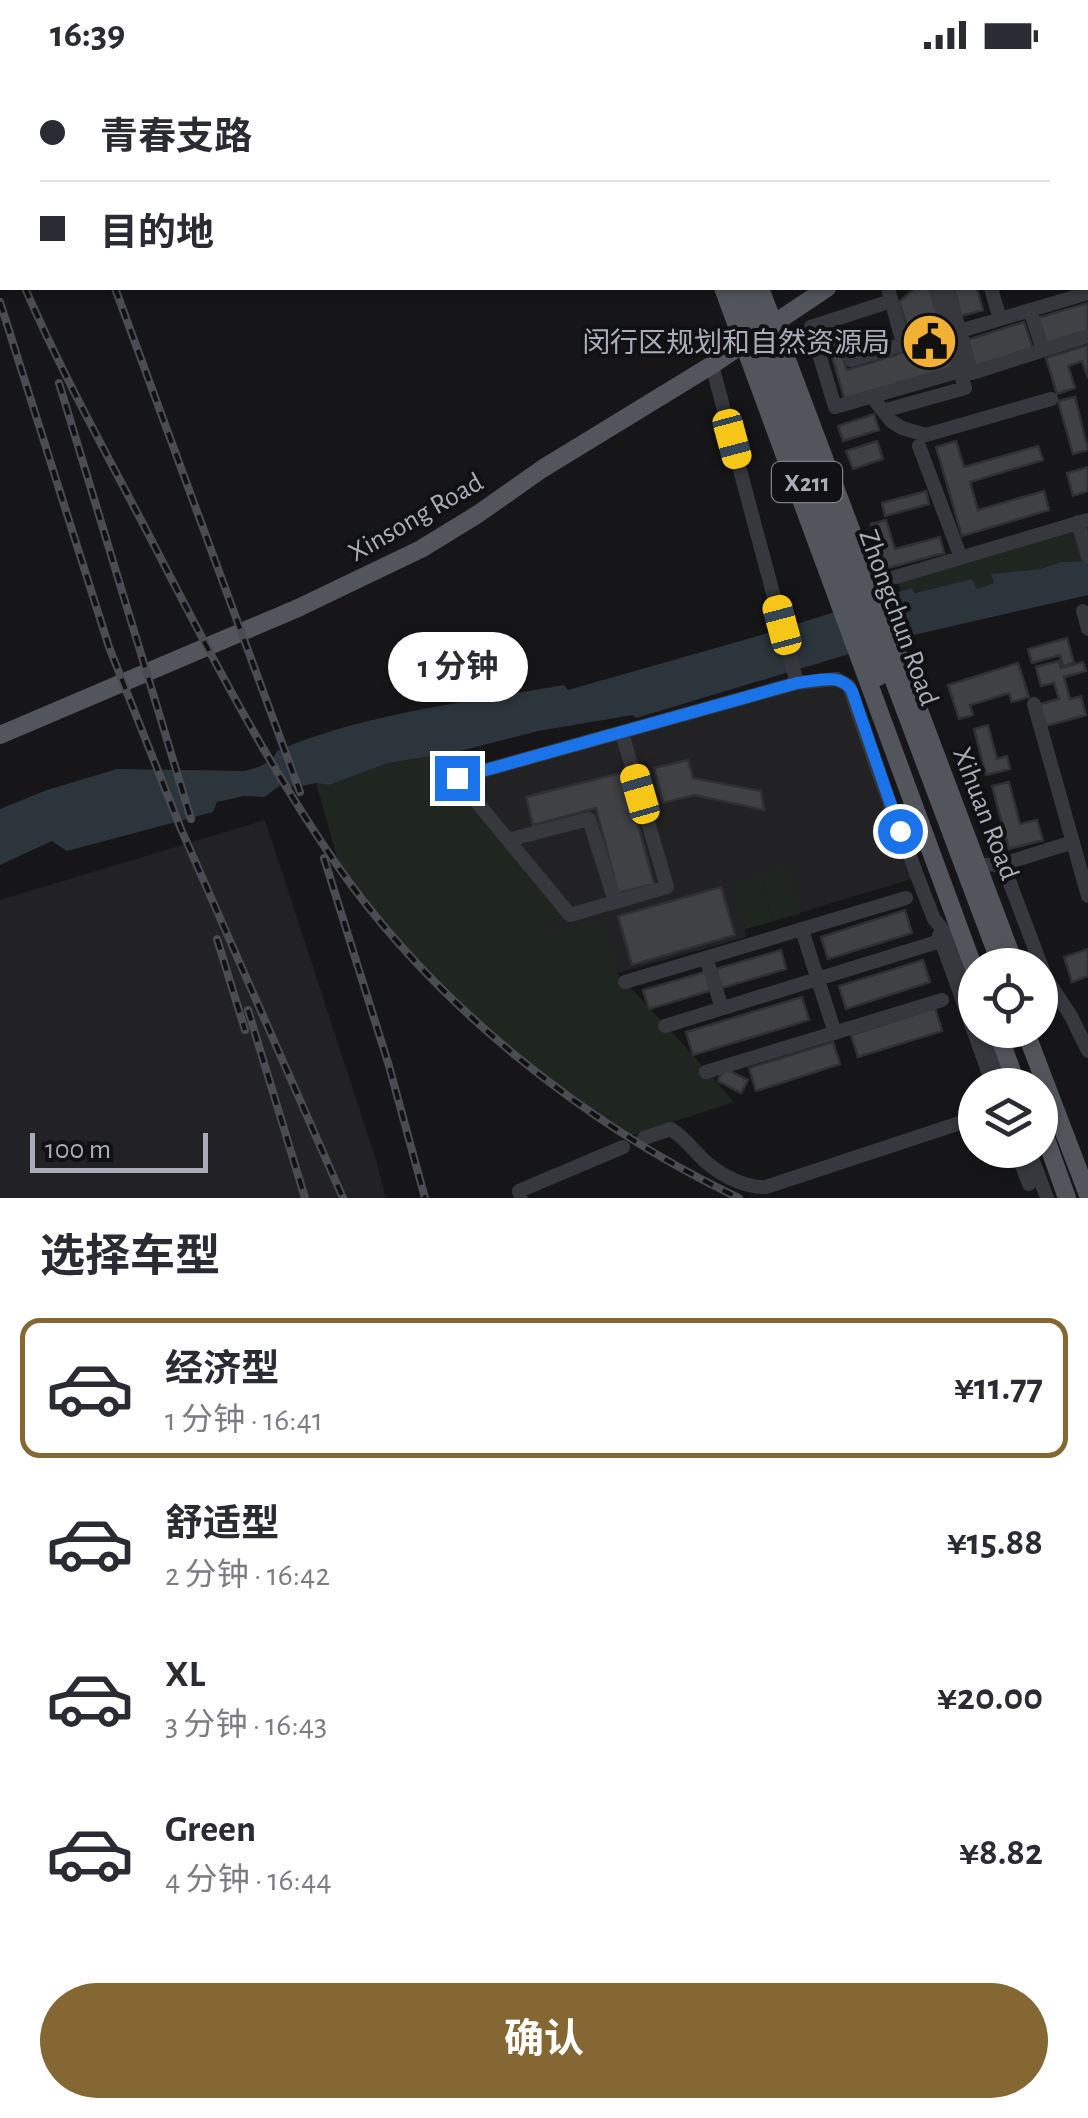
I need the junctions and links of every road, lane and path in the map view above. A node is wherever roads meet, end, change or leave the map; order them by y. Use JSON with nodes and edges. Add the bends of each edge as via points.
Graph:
{"nodes":[{"id":1,"x":724,"y":290,"type":"edge"},
{"id":2,"x":737,"y":290,"type":"edge"},
{"id":3,"x":751,"y":290,"type":"edge"},
{"id":4,"x":761,"y":290,"type":"edge"},
{"id":5,"x":824,"y":290,"type":"edge"},
{"id":6,"x":937,"y":290,"type":"edge"},
{"id":7,"x":949,"y":290,"type":"edge"},
{"id":8,"x":992,"y":290,"type":"edge"},
{"id":9,"x":1088,"y":293,"type":"edge"},
{"id":10,"x":890,"y":294,"type":"edge"},
{"id":11,"x":1030,"y":310,"type":"junction"},
{"id":12,"x":1000,"y":319,"type":"junction"},
{"id":13,"x":773,"y":324,"type":"junction"},
{"id":14,"x":960,"y":332,"type":"junction"},
{"id":15,"x":1088,"y":336,"type":"edge"},
{"id":16,"x":744,"y":344,"type":"junction"},
{"id":17,"x":1043,"y":350,"type":"junction"},
{"id":18,"x":851,"y":360,"type":"dead end"},
{"id":19,"x":712,"y":365,"type":"junction"},
{"id":20,"x":960,"y":371,"type":"junction"},
{"id":21,"x":872,"y":396,"type":"junction"},
{"id":22,"x":1051,"y":399,"type":"dead end"},
{"id":23,"x":883,"y":411,"type":"junction"},
{"id":24,"x":919,"y":446,"type":"dead end"},
{"id":25,"x":1083,"y":521,"type":"edge"},
{"id":26,"x":1088,"y":556,"type":"edge"},
{"id":27,"x":960,"y":558,"type":"junction"},
{"id":28,"x":873,"y":588,"type":"junction"},
{"id":29,"x":1083,"y":611,"type":"dead end"},
{"id":30,"x":1088,"y":629,"type":"edge"},
{"id":31,"x":889,"y":670,"type":"junction"},
{"id":32,"x":796,"y":678,"type":"junction"},
{"id":33,"x":1034,"y":704,"type":"dead end"},
{"id":34,"x":622,"y":733,"type":"junction"},
{"id":35,"x":0,"y":735,"type":"edge"},
{"id":36,"x":508,"y":840,"type":"junction"},
{"id":37,"x":1080,"y":851,"type":"edge"},
{"id":38,"x":978,"y":866,"type":"junction"},
{"id":39,"x":1000,"y":866,"type":"junction"},
{"id":40,"x":1088,"y":896,"type":"edge"},
{"id":41,"x":906,"y":898,"type":"dead end"},
{"id":42,"x":614,"y":902,"type":"junction"},
{"id":43,"x":802,"y":930,"type":"junction"},
{"id":44,"x":946,"y":940,"type":"junction"},
{"id":45,"x":966,"y":948,"type":"edge"},
{"id":46,"x":978,"y":948,"type":"edge"},
{"id":47,"x":995,"y":948,"type":"edge"},
{"id":48,"x":1009,"y":948,"type":"edge"},
{"id":49,"x":706,"y":958,"type":"junction"},
{"id":50,"x":958,"y":966,"type":"edge"},
{"id":51,"x":818,"y":979,"type":"junction"},
{"id":52,"x":626,"y":982,"type":"dead end"},
{"id":53,"x":942,"y":1000,"type":"dead end"},
{"id":54,"x":722,"y":1008,"type":"junction"},
{"id":55,"x":665,"y":1026,"type":"dead end"},
{"id":56,"x":835,"y":1032,"type":"junction"},
{"id":57,"x":1032,"y":1048,"type":"edge"},
{"id":58,"x":1045,"y":1048,"type":"edge"},
{"id":59,"x":1088,"y":1050,"type":"edge"},
{"id":60,"x":987,"y":1068,"type":"edge"},
{"id":61,"x":706,"y":1072,"type":"dead end"},
{"id":62,"x":958,"y":1124,"type":"edge"},
{"id":63,"x":644,"y":1138,"type":"dead end"},
{"id":64,"x":623,"y":1147,"type":"dead end"},
{"id":65,"x":1023,"y":1168,"type":"edge"},
{"id":66,"x":1036,"y":1168,"type":"edge"},
{"id":67,"x":1050,"y":1168,"type":"edge"},
{"id":68,"x":1055,"y":1168,"type":"edge"},
{"id":69,"x":1088,"y":1179,"type":"edge"},
{"id":70,"x":1029,"y":1184,"type":"dead end"},
{"id":71,"x":520,"y":1194,"type":"edge"},
{"id":72,"x":1088,"y":1194,"type":"edge"},
{"id":73,"x":1047,"y":1198,"type":"edge"},
{"id":74,"x":1065,"y":1198,"type":"edge"}],
"edges":[{"from":1,"to":16,"type":"main road"},
{"from":2,"to":31,"type":"main road","name":"Zhongchun Road","number":"X211","bridge":true},
{"from":3,"to":31,"type":"main road","name":"Zhongchun Road","number":"X211","bridge":true},
{"from":4,"to":13,"type":"main road","name":"Xihuan Road"},
{"from":5,"to":13,"type":"main road","name":"Xinsong Road"},
{"from":6,"to":20,"type":"street"},
{"from":7,"to":14,"type":"street"},
{"from":8,"to":12,"type":"street"},
{"from":9,"to":11,"type":"street"},
{"from":10,"to":18,"type":"street","via":[[904,344]]},
{"from":10,"to":21,"type":"street","via":[[811,327],[835,407]]},
{"from":11,"to":12,"type":"street"},
{"from":11,"to":17,"type":"street"},
{"from":12,"to":14,"type":"street"},
{"from":13,"to":16,"type":"main road","name":"Xinsong Road"},
{"from":13,"to":28,"type":"main road","name":"Xihuan Road"},
{"from":14,"to":17,"type":"street","via":[[972,373]]},
{"from":15,"to":17,"type":"street"},
{"from":16,"to":19,"type":"main road","name":"Xinsong Road"},
{"from":16,"to":45,"type":"main road"},
{"from":19,"to":32,"type":"street"},
{"from":19,"to":35,"type":"main road","name":"Xinsong Road","via":[[421,549]]},
{"from":20,"to":21,"type":"street"},
{"from":20,"to":23,"type":"street","via":[[964,388]]},
{"from":21,"to":23,"type":"street"},
{"from":22,"to":23,"type":"street","via":[[926,435],[902,428]]},
{"from":24,"to":27,"type":"street"},
{"from":25,"to":26,"type":"street"},
{"from":25,"to":27,"type":"street"},
{"from":27,"to":28,"type":"street"},
{"from":28,"to":31,"type":"main road","name":"Xihuan Road"},
{"from":29,"to":30,"type":"street"},
{"from":31,"to":38,"type":"main road","name":"Xihuan Road"},
{"from":31,"to":46,"type":"main road","name":"Zhongchun Road","number":"X211"},
{"from":31,"to":47,"type":"main road","name":"Zhongchun Road","number":"X211"},
{"from":32,"to":34,"type":"street"},
{"from":32,"to":44,"type":"street","via":[[837,679],[849,686]]},
{"from":33,"to":37,"type":"street"},
{"from":34,"to":36,"type":"street","via":[[457,778]]},
{"from":34,"to":42,"type":"street","via":[[667,887]]},
{"from":36,"to":42,"type":"street","via":[[570,915]]},
{"from":36,"to":42,"type":"street","via":[[589,819]]},
{"from":37,"to":39,"type":"street"},
{"from":37,"to":40,"type":"street"},
{"from":38,"to":39,"type":"street"},
{"from":38,"to":48,"type":"main road","name":"Xihuan Road"},
{"from":39,"to":59,"type":"street","via":[[1046,978]]},
{"from":41,"to":43,"type":"street"},
{"from":43,"to":49,"type":"street"},
{"from":43,"to":51,"type":"street"},
{"from":44,"to":50,"type":"street"},
{"from":44,"to":51,"type":"street"},
{"from":44,"to":60,"type":"street"},
{"from":49,"to":52,"type":"street"},
{"from":49,"to":54,"type":"street"},
{"from":51,"to":54,"type":"street"},
{"from":51,"to":56,"type":"street"},
{"from":53,"to":56,"type":"street"},
{"from":54,"to":55,"type":"street"},
{"from":56,"to":61,"type":"street"},
{"from":57,"to":72,"type":"main road"},
{"from":58,"to":69,"type":"main road"},
{"from":62,"to":63,"type":"street","via":[[772,1186],[752,1186],[711,1166],[671,1129]]},
{"from":64,"to":71,"type":"street"},
{"from":65,"to":70,"type":"street"},
{"from":66,"to":73,"type":"street"},
{"from":67,"to":74,"type":"main road"},
{"from":68,"to":74,"type":"main road"}]}
